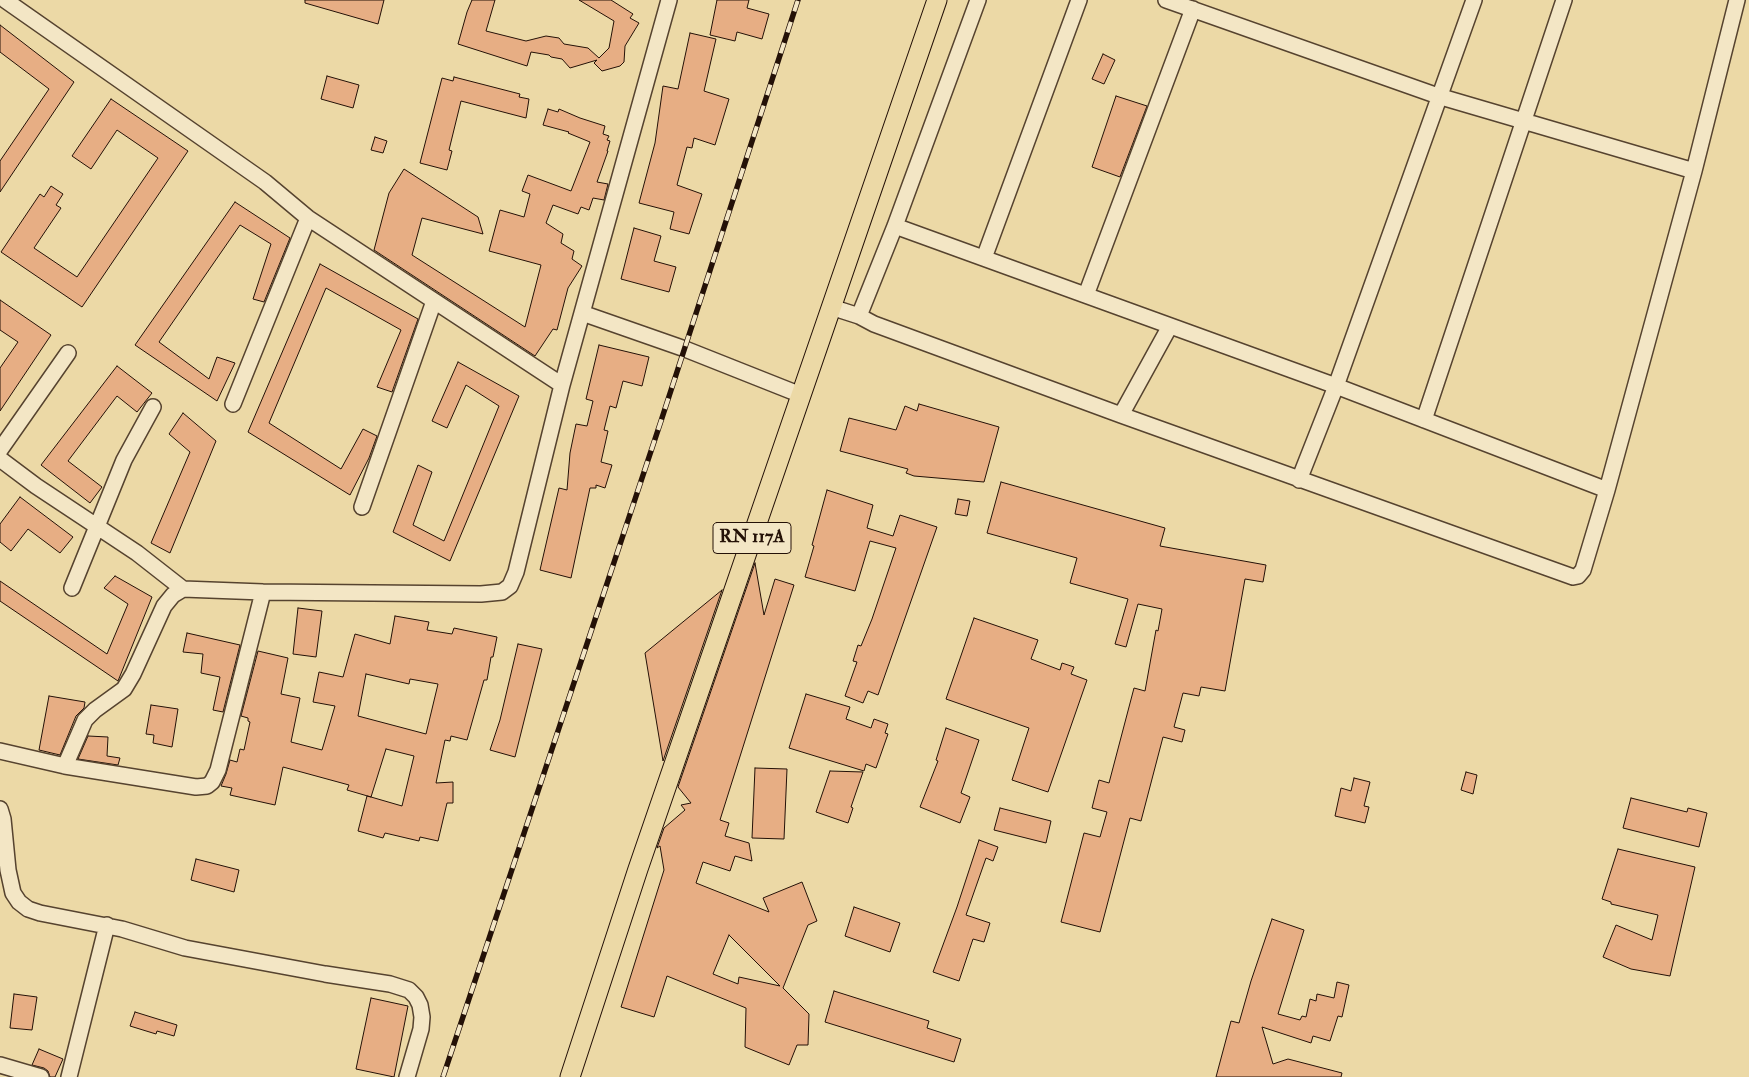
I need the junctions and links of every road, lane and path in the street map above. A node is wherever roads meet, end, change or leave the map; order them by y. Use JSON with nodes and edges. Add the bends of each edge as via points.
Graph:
{"nodes":[{"id":1,"x":5,"y":0,"type":"edge"},
{"id":2,"x":669,"y":0,"type":"edge"},
{"id":3,"x":937,"y":0,"type":"edge"},
{"id":4,"x":978,"y":0,"type":"edge"},
{"id":5,"x":1079,"y":0,"type":"edge"},
{"id":6,"x":1474,"y":0,"type":"edge"},
{"id":7,"x":1564,"y":0,"type":"edge"},
{"id":8,"x":1737,"y":0,"type":"edge"},
{"id":9,"x":1174,"y":1,"type":"edge"},
{"id":10,"x":1193,"y":9,"type":"junction"},
{"id":11,"x":1438,"y":96,"type":"junction"},
{"id":12,"x":1525,"y":121,"type":"junction"},
{"id":13,"x":1694,"y":171,"type":"junction"},
{"id":14,"x":308,"y":218,"type":"junction"},
{"id":15,"x":895,"y":226,"type":"junction"},
{"id":16,"x":984,"y":258,"type":"junction"},
{"id":17,"x":1086,"y":295,"type":"junction"},
{"id":18,"x":434,"y":301,"type":"junction"},
{"id":19,"x":831,"y":307,"type":"junction"},
{"id":20,"x":582,"y":314,"type":"junction"},
{"id":21,"x":860,"y":316,"type":"junction"},
{"id":22,"x":1170,"y":326,"type":"junction"},
{"id":23,"x":68,"y":353,"type":"dead end"},
{"id":24,"x":562,"y":385,"type":"junction"},
{"id":25,"x":1336,"y":386,"type":"junction"},
{"id":26,"x":801,"y":395,"type":"junction"},
{"id":27,"x":233,"y":404,"type":"dead end"},
{"id":28,"x":152,"y":407,"type":"dead end"},
{"id":29,"x":1122,"y":415,"type":"junction"},
{"id":30,"x":1424,"y":420,"type":"junction"},
{"id":31,"x":0,"y":450,"type":"edge"},
{"id":32,"x":0,"y":458,"type":"edge"},
{"id":33,"x":1299,"y":480,"type":"junction"},
{"id":34,"x":1608,"y":490,"type":"junction"},
{"id":35,"x":362,"y":507,"type":"dead end"},
{"id":36,"x":97,"y":526,"type":"junction"},
{"id":37,"x":72,"y":588,"type":"dead end"},
{"id":38,"x":183,"y":589,"type":"junction"},
{"id":39,"x":263,"y":592,"type":"junction"},
{"id":40,"x":0,"y":751,"type":"edge"},
{"id":41,"x":65,"y":766,"type":"junction"},
{"id":42,"x":0,"y":809,"type":"edge"},
{"id":43,"x":107,"y":925,"type":"junction"},
{"id":44,"x":0,"y":1065,"type":"edge"},
{"id":45,"x":41,"y":1077,"type":"edge"},
{"id":46,"x":69,"y":1077,"type":"edge"},
{"id":47,"x":406,"y":1077,"type":"edge"},
{"id":48,"x":570,"y":1077,"type":"edge"}],
"edges":[{"from":1,"to":14,"type":"street","via":[[265,182]]},
{"from":2,"to":20,"type":"street"},
{"from":3,"to":19,"type":"main road","number":"RN 117A"},
{"from":4,"to":15,"type":"street"},
{"from":5,"to":16,"type":"street"},
{"from":6,"to":11,"type":"street"},
{"from":7,"to":12,"type":"street"},
{"from":8,"to":13,"type":"street"},
{"from":9,"to":10,"type":"street"},
{"from":10,"to":11,"type":"street"},
{"from":10,"to":17,"type":"street"},
{"from":11,"to":12,"type":"street"},
{"from":11,"to":25,"type":"street"},
{"from":12,"to":13,"type":"street"},
{"from":12,"to":30,"type":"street"},
{"from":13,"to":34,"type":"street"},
{"from":14,"to":18,"type":"street"},
{"from":14,"to":27,"type":"street"},
{"from":15,"to":16,"type":"street"},
{"from":15,"to":21,"type":"street"},
{"from":16,"to":17,"type":"street"},
{"from":17,"to":22,"type":"street"},
{"from":18,"to":24,"type":"street"},
{"from":18,"to":35,"type":"street"},
{"from":19,"to":21,"type":"street"},
{"from":19,"to":26,"type":"main road","number":"RN 117A"},
{"from":20,"to":24,"type":"street"},
{"from":20,"to":26,"type":"street","via":[[684,348]]},
{"from":21,"to":29,"type":"street","via":[[874,324]]},
{"from":22,"to":25,"type":"street"},
{"from":22,"to":29,"type":"street"},
{"from":23,"to":31,"type":"street"},
{"from":24,"to":39,"type":"street","via":[[516,572],[510,586],[502,592]]},
{"from":25,"to":30,"type":"street"},
{"from":25,"to":33,"type":"street"},
{"from":26,"to":48,"type":"main road","number":"RN 117A"},
{"from":28,"to":36,"type":"street","via":[[124,460]]},
{"from":29,"to":33,"type":"street"},
{"from":30,"to":34,"type":"street"},
{"from":32,"to":36,"type":"street"},
{"from":33,"to":34,"type":"street","via":[[1573,577],[1584,570]]},
{"from":36,"to":37,"type":"street"},
{"from":36,"to":38,"type":"street"},
{"from":38,"to":39,"type":"street"},
{"from":38,"to":41,"type":"street","via":[[164,606],[124,689],[85,720]]},
{"from":39,"to":41,"type":"street","via":[[218,770],[212,782],[196,787]]},
{"from":40,"to":41,"type":"street"},
{"from":42,"to":43,"type":"street","via":[[8,870],[13,893],[19,902],[40,913]]},
{"from":43,"to":46,"type":"street"},
{"from":43,"to":47,"type":"street","via":[[185,948],[409,990],[420,1005],[422,1017]]},
{"from":44,"to":45,"type":"street"}]}
